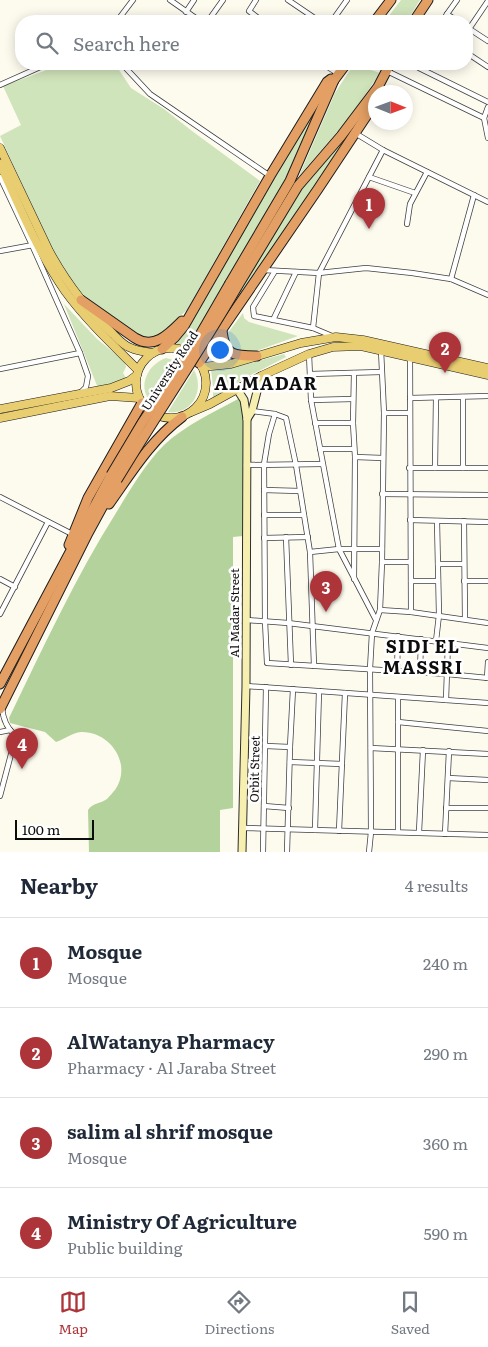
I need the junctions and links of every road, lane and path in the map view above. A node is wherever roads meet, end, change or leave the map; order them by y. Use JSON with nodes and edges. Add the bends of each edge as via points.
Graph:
{"nodes":[{"id":1,"x":133,"y":0,"type":"edge"},
{"id":2,"x":170,"y":0,"type":"edge"},
{"id":3,"x":194,"y":0,"type":"edge"},
{"id":4,"x":222,"y":0,"type":"edge"},
{"id":5,"x":256,"y":0,"type":"edge"},
{"id":6,"x":288,"y":0,"type":"edge"},
{"id":7,"x":300,"y":0,"type":"edge"},
{"id":8,"x":347,"y":0,"type":"edge"},
{"id":9,"x":428,"y":0,"type":"edge"},
{"id":10,"x":457,"y":0,"type":"edge"},
{"id":11,"x":488,"y":1,"type":"edge"},
{"id":12,"x":386,"y":2,"type":"edge"},
{"id":13,"x":296,"y":6,"type":"junction"},
{"id":14,"x":186,"y":12,"type":"junction"},
{"id":15,"x":447,"y":14,"type":"edge"},
{"id":16,"x":122,"y":15,"type":"edge"},
{"id":17,"x":191,"y":15,"type":"edge"},
{"id":18,"x":212,"y":15,"type":"edge"},
{"id":19,"x":254,"y":15,"type":"edge"},
{"id":20,"x":310,"y":15,"type":"edge"},
{"id":21,"x":336,"y":15,"type":"edge"},
{"id":22,"x":378,"y":15,"type":"edge"},
{"id":23,"x":418,"y":15,"type":"edge"},
{"id":24,"x":473,"y":21,"type":"edge"},
{"id":25,"x":473,"y":31,"type":"edge"},
{"id":26,"x":488,"y":41,"type":"edge"},
{"id":27,"x":473,"y":57,"type":"edge"},
{"id":28,"x":488,"y":67,"type":"edge"},
{"id":29,"x":34,"y":70,"type":"edge"},
{"id":30,"x":128,"y":70,"type":"edge"},
{"id":31,"x":329,"y":70,"type":"edge"},
{"id":32,"x":342,"y":70,"type":"edge"},
{"id":33,"x":387,"y":70,"type":"edge"},
{"id":34,"x":392,"y":70,"type":"edge"},
{"id":35,"x":422,"y":70,"type":"edge"},
{"id":36,"x":337,"y":77,"type":"junction"},
{"id":37,"x":0,"y":85,"type":"edge"},
{"id":38,"x":380,"y":85,"type":"edge"},
{"id":39,"x":368,"y":102,"type":"edge"},
{"id":40,"x":488,"y":102,"type":"edge"},
{"id":41,"x":488,"y":107,"type":"edge"},
{"id":42,"x":368,"y":112,"type":"edge"},
{"id":43,"x":484,"y":118,"type":"junction"},
{"id":44,"x":355,"y":133,"type":"junction"},
{"id":45,"x":488,"y":138,"type":"edge"},
{"id":46,"x":0,"y":148,"type":"edge"},
{"id":47,"x":383,"y":150,"type":"junction"},
{"id":48,"x":0,"y":164,"type":"edge"},
{"id":49,"x":427,"y":172,"type":"junction"},
{"id":50,"x":270,"y":176,"type":"junction"},
{"id":51,"x":0,"y":177,"type":"edge"},
{"id":52,"x":369,"y":177,"type":"junction"},
{"id":53,"x":415,"y":193,"type":"junction"},
{"id":54,"x":474,"y":195,"type":"junction"},
{"id":55,"x":488,"y":202,"type":"edge"},
{"id":56,"x":30,"y":221,"type":"junction"},
{"id":57,"x":408,"y":224,"type":"dead end"},
{"id":58,"x":32,"y":245,"type":"junction"},
{"id":59,"x":41,"y":248,"type":"junction"},
{"id":60,"x":0,"y":251,"type":"edge"},
{"id":61,"x":0,"y":257,"type":"edge"},
{"id":62,"x":263,"y":270,"type":"junction"},
{"id":63,"x":275,"y":271,"type":"junction"},
{"id":64,"x":296,"y":272,"type":"junction"},
{"id":65,"x":319,"y":273,"type":"junction"},
{"id":66,"x":451,"y":280,"type":"junction"},
{"id":67,"x":233,"y":285,"type":"junction"},
{"id":68,"x":488,"y":295,"type":"edge"},
{"id":69,"x":80,"y":300,"type":"junction"},
{"id":70,"x":197,"y":304,"type":"junction"},
{"id":71,"x":273,"y":320,"type":"junction"},
{"id":72,"x":313,"y":328,"type":"junction"},
{"id":73,"x":222,"y":331,"type":"junction"},
{"id":74,"x":336,"y":337,"type":"junction"},
{"id":75,"x":279,"y":350,"type":"junction"},
{"id":76,"x":381,"y":350,"type":"junction"},
{"id":77,"x":158,"y":351,"type":"junction"},
{"id":78,"x":80,"y":353,"type":"junction"},
{"id":79,"x":309,"y":354,"type":"junction"},
{"id":80,"x":257,"y":356,"type":"junction"},
{"id":81,"x":410,"y":356,"type":"junction"},
{"id":82,"x":201,"y":365,"type":"junction"},
{"id":83,"x":287,"y":365,"type":"junction"},
{"id":84,"x":488,"y":368,"type":"edge"},
{"id":85,"x":0,"y":370,"type":"edge"},
{"id":86,"x":381,"y":372,"type":"junction"},
{"id":87,"x":138,"y":373,"type":"junction"},
{"id":88,"x":354,"y":373,"type":"junction"},
{"id":89,"x":310,"y":374,"type":"junction"},
{"id":90,"x":488,"y":375,"type":"edge"},
{"id":91,"x":262,"y":376,"type":"junction"},
{"id":92,"x":237,"y":389,"type":"junction"},
{"id":93,"x":78,"y":394,"type":"junction"},
{"id":94,"x":488,"y":396,"type":"edge"},
{"id":95,"x":463,"y":397,"type":"junction"},
{"id":96,"x":410,"y":398,"type":"junction"},
{"id":97,"x":436,"y":398,"type":"junction"},
{"id":98,"x":353,"y":399,"type":"junction"},
{"id":99,"x":311,"y":400,"type":"junction"},
{"id":100,"x":140,"y":401,"type":"junction"},
{"id":101,"x":0,"y":409,"type":"edge"},
{"id":102,"x":252,"y":411,"type":"junction"},
{"id":103,"x":191,"y":412,"type":"junction"},
{"id":104,"x":384,"y":413,"type":"junction"},
{"id":105,"x":409,"y":413,"type":"junction"},
{"id":106,"x":275,"y":414,"type":"junction"},
{"id":107,"x":182,"y":417,"type":"junction"},
{"id":108,"x":0,"y":418,"type":"edge"},
{"id":109,"x":247,"y":419,"type":"junction"},
{"id":110,"x":315,"y":423,"type":"junction"},
{"id":111,"x":353,"y":423,"type":"junction"},
{"id":112,"x":320,"y":449,"type":"junction"},
{"id":113,"x":354,"y":449,"type":"junction"},
{"id":114,"x":355,"y":457,"type":"junction"},
{"id":115,"x":383,"y":458,"type":"junction"},
{"id":116,"x":264,"y":464,"type":"junction"},
{"id":117,"x":322,"y":464,"type":"junction"},
{"id":118,"x":246,"y":465,"type":"junction"},
{"id":119,"x":296,"y":465,"type":"junction"},
{"id":120,"x":409,"y":468,"type":"junction"},
{"id":121,"x":435,"y":468,"type":"junction"},
{"id":122,"x":463,"y":468,"type":"junction"},
{"id":123,"x":488,"y":468,"type":"edge"},
{"id":124,"x":114,"y":477,"type":"junction"},
{"id":125,"x":264,"y":490,"type":"junction"},
{"id":126,"x":300,"y":491,"type":"junction"},
{"id":127,"x":382,"y":494,"type":"junction"},
{"id":128,"x":410,"y":494,"type":"junction"},
{"id":129,"x":488,"y":494,"type":"edge"},
{"id":130,"x":0,"y":497,"type":"edge"},
{"id":131,"x":264,"y":515,"type":"junction"},
{"id":132,"x":304,"y":515,"type":"junction"},
{"id":133,"x":410,"y":520,"type":"junction"},
{"id":134,"x":436,"y":521,"type":"junction"},
{"id":135,"x":464,"y":521,"type":"junction"},
{"id":136,"x":48,"y":522,"type":"junction"},
{"id":137,"x":488,"y":522,"type":"edge"},
{"id":138,"x":88,"y":533,"type":"junction"},
{"id":139,"x":75,"y":535,"type":"junction"},
{"id":140,"x":286,"y":537,"type":"junction"},
{"id":141,"x":308,"y":537,"type":"junction"},
{"id":142,"x":264,"y":538,"type":"junction"},
{"id":143,"x":339,"y":548,"type":"junction"},
{"id":144,"x":354,"y":549,"type":"junction"},
{"id":145,"x":382,"y":549,"type":"junction"},
{"id":146,"x":310,"y":552,"type":"junction"},
{"id":147,"x":382,"y":562,"type":"junction"},
{"id":148,"x":410,"y":562,"type":"junction"},
{"id":149,"x":438,"y":564,"type":"junction"},
{"id":150,"x":463,"y":564,"type":"junction"},
{"id":151,"x":0,"y":579,"type":"edge"},
{"id":152,"x":354,"y":579,"type":"junction"},
{"id":153,"x":410,"y":581,"type":"junction"},
{"id":154,"x":438,"y":581,"type":"junction"},
{"id":155,"x":464,"y":581,"type":"junction"},
{"id":156,"x":488,"y":581,"type":"edge"},
{"id":157,"x":15,"y":587,"type":"junction"},
{"id":158,"x":380,"y":610,"type":"junction"},
{"id":159,"x":411,"y":612,"type":"junction"},
{"id":160,"x":0,"y":614,"type":"edge"},
{"id":161,"x":438,"y":615,"type":"junction"},
{"id":162,"x":465,"y":619,"type":"junction"},
{"id":163,"x":247,"y":620,"type":"junction"},
{"id":164,"x":376,"y":620,"type":"junction"},
{"id":165,"x":265,"y":621,"type":"junction"},
{"id":166,"x":288,"y":623,"type":"junction"},
{"id":167,"x":488,"y":623,"type":"edge"},
{"id":168,"x":312,"y":626,"type":"junction"},
{"id":169,"x":372,"y":634,"type":"junction"},
{"id":170,"x":398,"y":636,"type":"junction"},
{"id":171,"x":421,"y":639,"type":"junction"},
{"id":172,"x":436,"y":641,"type":"junction"},
{"id":173,"x":448,"y":642,"type":"junction"},
{"id":174,"x":488,"y":648,"type":"edge"},
{"id":175,"x":488,"y":662,"type":"edge"},
{"id":176,"x":291,"y":665,"type":"junction"},
{"id":177,"x":314,"y":666,"type":"junction"},
{"id":178,"x":370,"y":669,"type":"junction"},
{"id":179,"x":397,"y":671,"type":"junction"},
{"id":180,"x":420,"y":672,"type":"junction"},
{"id":181,"x":447,"y":674,"type":"junction"},
{"id":182,"x":487,"y":678,"type":"edge"},
{"id":183,"x":0,"y":684,"type":"edge"},
{"id":184,"x":246,"y":686,"type":"junction"},
{"id":185,"x":266,"y":687,"type":"junction"},
{"id":186,"x":293,"y":689,"type":"junction"},
{"id":187,"x":319,"y":691,"type":"junction"},
{"id":188,"x":345,"y":693,"type":"junction"},
{"id":189,"x":369,"y":695,"type":"junction"},
{"id":190,"x":398,"y":697,"type":"junction"},
{"id":191,"x":446,"y":700,"type":"junction"},
{"id":192,"x":488,"y":704,"type":"edge"},
{"id":193,"x":1,"y":708,"type":"edge"},
{"id":194,"x":398,"y":722,"type":"junction"},
{"id":195,"x":10,"y":730,"type":"junction"},
{"id":196,"x":488,"y":731,"type":"edge"},
{"id":197,"x":0,"y":732,"type":"edge"},
{"id":198,"x":266,"y":746,"type":"junction"},
{"id":199,"x":290,"y":747,"type":"junction"},
{"id":200,"x":371,"y":748,"type":"junction"},
{"id":201,"x":399,"y":749,"type":"junction"},
{"id":202,"x":423,"y":750,"type":"junction"},
{"id":203,"x":448,"y":751,"type":"junction"},
{"id":204,"x":488,"y":754,"type":"edge"},
{"id":205,"x":290,"y":762,"type":"junction"},
{"id":206,"x":317,"y":764,"type":"junction"},
{"id":207,"x":342,"y":764,"type":"junction"},
{"id":208,"x":448,"y":778,"type":"junction"},
{"id":209,"x":488,"y":780,"type":"edge"},
{"id":210,"x":0,"y":796,"type":"edge"},
{"id":211,"x":264,"y":806,"type":"junction"},
{"id":212,"x":289,"y":808,"type":"junction"},
{"id":213,"x":446,"y":808,"type":"junction"},
{"id":214,"x":488,"y":808,"type":"edge"},
{"id":215,"x":243,"y":828,"type":"junction"},
{"id":216,"x":264,"y":828,"type":"junction"},
{"id":217,"x":289,"y":829,"type":"junction"},
{"id":218,"x":315,"y":830,"type":"junction"},
{"id":219,"x":339,"y":831,"type":"junction"},
{"id":220,"x":371,"y":832,"type":"junction"},
{"id":221,"x":398,"y":832,"type":"junction"},
{"id":222,"x":418,"y":832,"type":"junction"},
{"id":223,"x":445,"y":834,"type":"junction"},
{"id":224,"x":488,"y":835,"type":"edge"},
{"id":225,"x":242,"y":852,"type":"edge"},
{"id":226,"x":263,"y":852,"type":"edge"},
{"id":227,"x":287,"y":852,"type":"edge"},
{"id":228,"x":369,"y":852,"type":"edge"}],
"edges":[{"from":1,"to":16,"type":"street"},
{"from":2,"to":14,"type":"street"},
{"from":3,"to":14,"type":"street"},
{"from":4,"to":18,"type":"street"},
{"from":5,"to":19,"type":"street","via":[[249,11]]},
{"from":6,"to":13,"type":"street"},
{"from":7,"to":13,"type":"street"},
{"from":8,"to":21,"type":"street"},
{"from":9,"to":23,"type":"highway"},
{"from":10,"to":15,"type":"street"},
{"from":11,"to":24,"type":"street"},
{"from":12,"to":22,"type":"highway"},
{"from":13,"to":20,"type":"street"},
{"from":14,"to":17,"type":"street"},
{"from":25,"to":26,"type":"street"},
{"from":27,"to":28,"type":"street"},
{"from":29,"to":37,"type":"street"},
{"from":30,"to":50,"type":"street","via":[[150,94]]},
{"from":31,"to":36,"type":"street"},
{"from":32,"to":36,"type":"highway","name":"University Road"},
{"from":33,"to":38,"type":"highway","name":"University Road"},
{"from":34,"to":43,"type":"street"},
{"from":35,"to":40,"type":"street"},
{"from":36,"to":50,"type":"highway","via":[[327,82]]},
{"from":36,"to":67,"type":"highway","name":"University Road","via":[[290,181]]},
{"from":39,"to":67,"type":"highway","name":"University Road","via":[[298,186]]},
{"from":41,"to":43,"type":"street"},
{"from":42,"to":44,"type":"highway"},
{"from":43,"to":45,"type":"street"},
{"from":44,"to":47,"type":"street"},
{"from":44,"to":62,"type":"highway"},
{"from":46,"to":56,"type":"main road"},
{"from":47,"to":49,"type":"street"},
{"from":47,"to":52,"type":"street"},
{"from":48,"to":56,"type":"main road"},
{"from":49,"to":53,"type":"street"},
{"from":49,"to":54,"type":"street"},
{"from":50,"to":70,"type":"highway"},
{"from":51,"to":58,"type":"street"},
{"from":52,"to":53,"type":"street"},
{"from":52,"to":65,"type":"street"},
{"from":53,"to":57,"type":"street"},
{"from":54,"to":55,"type":"street"},
{"from":54,"to":66,"type":"street"},
{"from":56,"to":59,"type":"main road"},
{"from":56,"to":69,"type":"main road"},
{"from":58,"to":59,"type":"street"},
{"from":58,"to":60,"type":"street"},
{"from":58,"to":78,"type":"street"},
{"from":59,"to":87,"type":"main road","via":[[66,292]]},
{"from":60,"to":61,"type":"street"},
{"from":62,"to":63,"type":"street"},
{"from":62,"to":73,"type":"highway"},
{"from":63,"to":64,"type":"street"},
{"from":63,"to":71,"type":"street","via":[[252,312],[257,318]]},
{"from":64,"to":65,"type":"street"},
{"from":64,"to":71,"type":"street"},
{"from":65,"to":66,"type":"street","via":[[366,268]]},
{"from":65,"to":72,"type":"street"},
{"from":66,"to":68,"type":"street"},
{"from":67,"to":124,"type":"highway","name":"University Road","bridge":true,"via":[[190,365]]},
{"from":69,"to":70,"type":"highway","via":[[134,338],[149,343],[170,332]]},
{"from":69,"to":77,"type":"main road","via":[[127,347]]},
{"from":70,"to":77,"type":"highway","via":[[174,338]]},
{"from":71,"to":72,"type":"street"},
{"from":72,"to":74,"type":"street"},
{"from":73,"to":80,"type":"highway","via":[[228,351],[238,356]]},
{"from":73,"to":82,"type":"highway"},
{"from":74,"to":75,"type":"main road"},
{"from":74,"to":84,"type":"main road"},
{"from":75,"to":80,"type":"main road"},
{"from":75,"to":83,"type":"main road","via":[[290,356]]},
{"from":76,"to":79,"type":"main road","via":[[345,346]]},
{"from":76,"to":81,"type":"main road"},
{"from":76,"to":86,"type":"street"},
{"from":77,"to":82,"type":"main road","via":[[183,350]]},
{"from":77,"to":87,"type":"main road","via":[[147,357]]},
{"from":78,"to":85,"type":"street"},
{"from":78,"to":93,"type":"street","via":[[88,376],[86,387]]},
{"from":79,"to":83,"type":"main road"},
{"from":79,"to":89,"type":"street"},
{"from":80,"to":82,"type":"main road","via":[[232,364]]},
{"from":81,"to":90,"type":"main road"},
{"from":81,"to":96,"type":"street"},
{"from":82,"to":103,"type":"main road","via":[[205,392]]},
{"from":83,"to":91,"type":"main road"},
{"from":86,"to":88,"type":"street"},
{"from":86,"to":104,"type":"street"},
{"from":87,"to":93,"type":"main road","via":[[129,381],[111,388]]},
{"from":87,"to":100,"type":"main road","via":[[136,383]]},
{"from":88,"to":89,"type":"street"},
{"from":88,"to":98,"type":"street"},
{"from":89,"to":99,"type":"street"},
{"from":91,"to":92,"type":"main road"},
{"from":91,"to":102,"type":"street"},
{"from":92,"to":103,"type":"main road"},
{"from":92,"to":109,"type":"street","name":"Al Madar Street","via":[[244,400]]},
{"from":93,"to":101,"type":"main road"},
{"from":94,"to":95,"type":"street"},
{"from":95,"to":97,"type":"street"},
{"from":95,"to":122,"type":"street"},
{"from":96,"to":97,"type":"street"},
{"from":96,"to":105,"type":"street"},
{"from":97,"to":121,"type":"street"},
{"from":98,"to":99,"type":"street"},
{"from":98,"to":111,"type":"street"},
{"from":99,"to":110,"type":"street"},
{"from":100,"to":107,"type":"main road","via":[[160,417]]},
{"from":100,"to":108,"type":"main road","via":[[110,396]]},
{"from":100,"to":139,"type":"highway","via":[[88,498]]},
{"from":102,"to":106,"type":"street"},
{"from":102,"to":109,"type":"street"},
{"from":103,"to":107,"type":"main road"},
{"from":104,"to":105,"type":"street"},
{"from":104,"to":115,"type":"street"},
{"from":105,"to":120,"type":"street"},
{"from":106,"to":116,"type":"street"},
{"from":106,"to":119,"type":"street","via":[[286,418]]},
{"from":107,"to":138,"type":"highway","via":[[147,450]]},
{"from":109,"to":118,"type":"street","name":"Al Madar Street"},
{"from":110,"to":111,"type":"street"},
{"from":110,"to":112,"type":"street"},
{"from":111,"to":113,"type":"street"},
{"from":112,"to":113,"type":"street"},
{"from":112,"to":117,"type":"street"},
{"from":113,"to":114,"type":"street"},
{"from":114,"to":115,"type":"street"},
{"from":114,"to":144,"type":"street"},
{"from":115,"to":127,"type":"street"},
{"from":116,"to":118,"type":"street"},
{"from":116,"to":119,"type":"street"},
{"from":116,"to":125,"type":"street"},
{"from":117,"to":119,"type":"street"},
{"from":117,"to":143,"type":"street"},
{"from":118,"to":163,"type":"street","name":"Al Madar Street"},
{"from":119,"to":126,"type":"street"},
{"from":120,"to":121,"type":"street"},
{"from":120,"to":128,"type":"street"},
{"from":121,"to":122,"type":"street"},
{"from":122,"to":123,"type":"street"},
{"from":124,"to":138,"type":"highway","name":"University Road"},
{"from":124,"to":139,"type":"highway","name":"University Road"},
{"from":125,"to":126,"type":"street"},
{"from":125,"to":131,"type":"street"},
{"from":126,"to":132,"type":"street"},
{"from":127,"to":128,"type":"street"},
{"from":127,"to":145,"type":"street"},
{"from":128,"to":129,"type":"street"},
{"from":128,"to":133,"type":"street"},
{"from":130,"to":136,"type":"street"},
{"from":131,"to":132,"type":"street"},
{"from":131,"to":142,"type":"street"},
{"from":132,"to":141,"type":"street"},
{"from":133,"to":134,"type":"street"},
{"from":133,"to":148,"type":"street"},
{"from":134,"to":135,"type":"street"},
{"from":134,"to":149,"type":"street"},
{"from":135,"to":137,"type":"street"},
{"from":135,"to":150,"type":"street"},
{"from":136,"to":139,"type":"street"},
{"from":136,"to":157,"type":"street"},
{"from":138,"to":193,"type":"highway","name":"University Road"},
{"from":139,"to":183,"type":"highway","via":[[62,568]]},
{"from":140,"to":141,"type":"street"},
{"from":140,"to":142,"type":"street"},
{"from":140,"to":166,"type":"street"},
{"from":141,"to":146,"type":"street"},
{"from":142,"to":165,"type":"street"},
{"from":143,"to":144,"type":"street"},
{"from":143,"to":146,"type":"street"},
{"from":143,"to":152,"type":"street"},
{"from":144,"to":145,"type":"street"},
{"from":144,"to":152,"type":"street"},
{"from":145,"to":147,"type":"street"},
{"from":146,"to":168,"type":"street"},
{"from":147,"to":148,"type":"street"},
{"from":147,"to":158,"type":"street"},
{"from":148,"to":153,"type":"street"},
{"from":149,"to":150,"type":"street"},
{"from":149,"to":154,"type":"street"},
{"from":150,"to":155,"type":"street"},
{"from":151,"to":157,"type":"street"},
{"from":152,"to":164,"type":"street"},
{"from":153,"to":154,"type":"street"},
{"from":153,"to":159,"type":"street"},
{"from":154,"to":161,"type":"street"},
{"from":155,"to":156,"type":"street"},
{"from":155,"to":162,"type":"street"},
{"from":157,"to":160,"type":"street"},
{"from":158,"to":159,"type":"street"},
{"from":158,"to":164,"type":"street"},
{"from":159,"to":161,"type":"street"},
{"from":161,"to":162,"type":"street"},
{"from":161,"to":172,"type":"street"},
{"from":162,"to":167,"type":"street"},
{"from":163,"to":165,"type":"street"},
{"from":163,"to":184,"type":"street","name":"Al Madar Street"},
{"from":164,"to":169,"type":"street"},
{"from":165,"to":166,"type":"street"},
{"from":165,"to":176,"type":"street","via":[[266,662]]},
{"from":166,"to":168,"type":"street"},
{"from":166,"to":176,"type":"street"},
{"from":168,"to":169,"type":"street"},
{"from":168,"to":177,"type":"street"},
{"from":169,"to":170,"type":"street"},
{"from":169,"to":178,"type":"street"},
{"from":170,"to":171,"type":"street"},
{"from":170,"to":179,"type":"street"},
{"from":171,"to":172,"type":"street"},
{"from":171,"to":180,"type":"street"},
{"from":172,"to":173,"type":"street"},
{"from":173,"to":174,"type":"street"},
{"from":173,"to":181,"type":"street"},
{"from":175,"to":182,"type":"street"},
{"from":176,"to":177,"type":"street"},
{"from":177,"to":178,"type":"street"},
{"from":178,"to":179,"type":"street"},
{"from":178,"to":189,"type":"street"},
{"from":179,"to":180,"type":"street"},
{"from":180,"to":181,"type":"street"},
{"from":181,"to":182,"type":"street"},
{"from":181,"to":191,"type":"street"},
{"from":184,"to":185,"type":"street"},
{"from":184,"to":215,"type":"street","name":"Al Madar Street"},
{"from":185,"to":186,"type":"street"},
{"from":185,"to":198,"type":"street","name":"Orbit Street"},
{"from":186,"to":187,"type":"street"},
{"from":186,"to":199,"type":"street"},
{"from":187,"to":188,"type":"street"},
{"from":187,"to":206,"type":"street"},
{"from":188,"to":189,"type":"street"},
{"from":188,"to":207,"type":"street"},
{"from":189,"to":190,"type":"street"},
{"from":189,"to":200,"type":"street"},
{"from":190,"to":191,"type":"street"},
{"from":190,"to":194,"type":"street"},
{"from":191,"to":192,"type":"street"},
{"from":193,"to":195,"type":"street"},
{"from":194,"to":196,"type":"street"},
{"from":194,"to":201,"type":"street"},
{"from":195,"to":197,"type":"street"},
{"from":195,"to":210,"type":"street","via":[[14,734],[14,744]]},
{"from":198,"to":199,"type":"street"},
{"from":198,"to":211,"type":"street","name":"Orbit Street"},
{"from":199,"to":205,"type":"street"},
{"from":200,"to":201,"type":"street"},
{"from":200,"to":220,"type":"street"},
{"from":201,"to":202,"type":"street"},
{"from":201,"to":221,"type":"street"},
{"from":202,"to":203,"type":"street"},
{"from":202,"to":222,"type":"street"},
{"from":203,"to":204,"type":"street"},
{"from":203,"to":208,"type":"street"},
{"from":205,"to":206,"type":"street"},
{"from":205,"to":212,"type":"street"},
{"from":206,"to":207,"type":"street"},
{"from":206,"to":218,"type":"street"},
{"from":207,"to":219,"type":"street"},
{"from":208,"to":209,"type":"street"},
{"from":208,"to":213,"type":"street"},
{"from":211,"to":212,"type":"street"},
{"from":211,"to":216,"type":"street","name":"Orbit Street"},
{"from":212,"to":217,"type":"street"},
{"from":213,"to":214,"type":"street"},
{"from":213,"to":223,"type":"street"},
{"from":215,"to":216,"type":"street"},
{"from":215,"to":225,"type":"street","name":"Al Madar Street"},
{"from":216,"to":217,"type":"street"},
{"from":216,"to":226,"type":"street","name":"Orbit Street"},
{"from":217,"to":218,"type":"street"},
{"from":217,"to":227,"type":"street"},
{"from":218,"to":219,"type":"street"},
{"from":219,"to":220,"type":"street"},
{"from":220,"to":221,"type":"street"},
{"from":220,"to":228,"type":"street"},
{"from":221,"to":222,"type":"street"},
{"from":222,"to":223,"type":"street"},
{"from":223,"to":224,"type":"street"}]}
